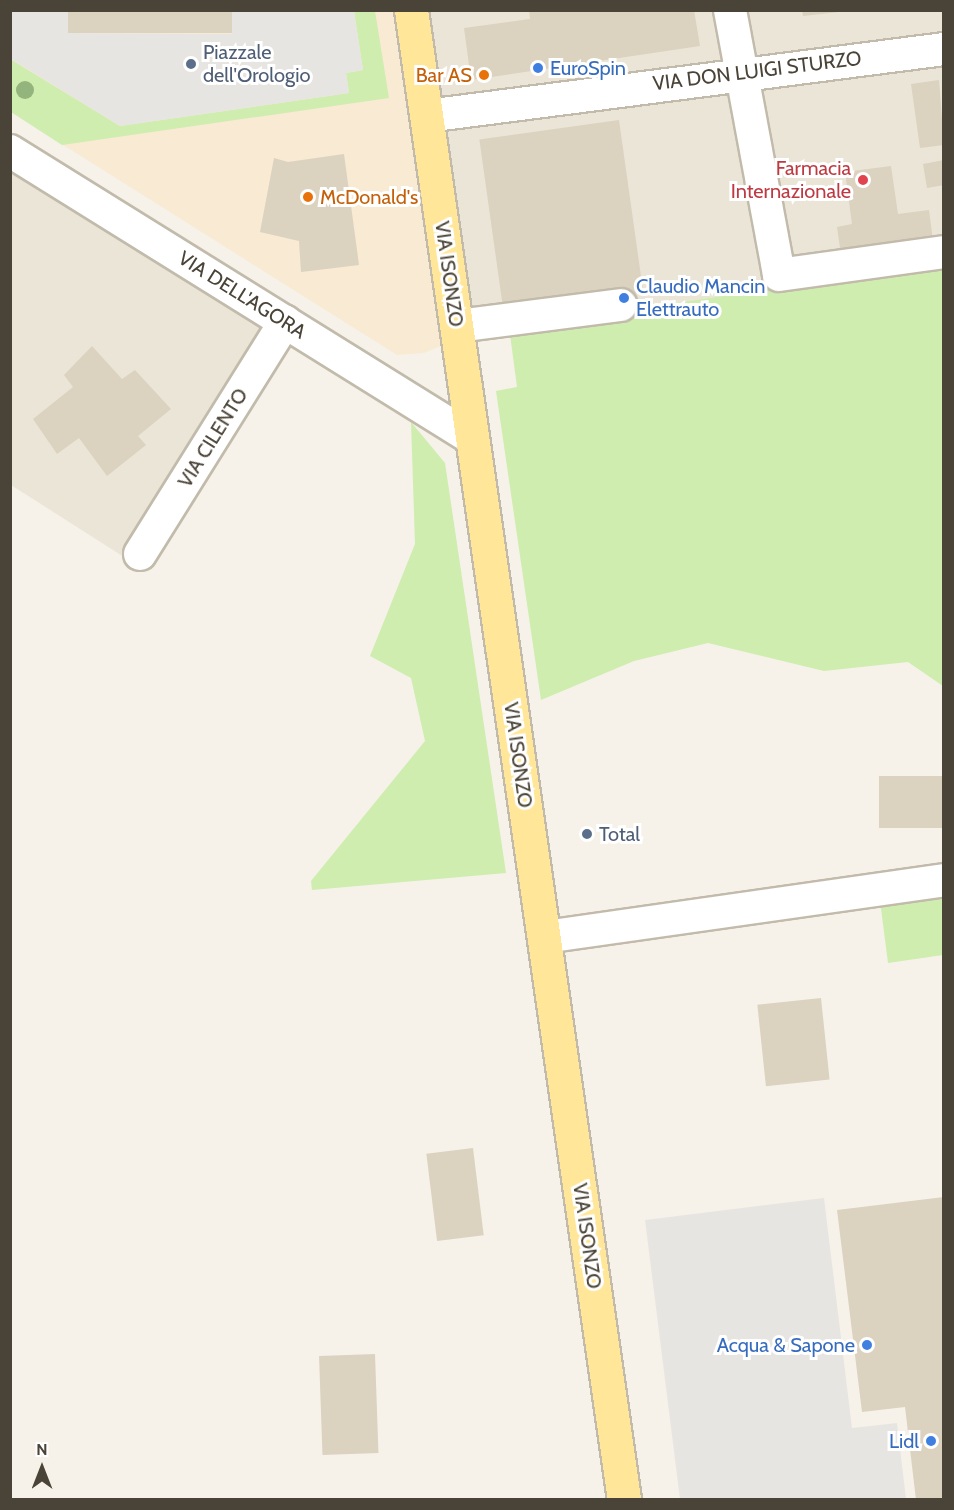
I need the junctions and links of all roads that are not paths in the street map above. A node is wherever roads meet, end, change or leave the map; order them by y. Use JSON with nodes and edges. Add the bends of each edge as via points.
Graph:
{"nodes":[{"id":1,"x":411,"y":10,"type":"edge"},
{"id":2,"x":730,"y":10,"type":"edge"},
{"id":3,"x":944,"y":49,"type":"edge"},
{"id":4,"x":738,"y":72,"type":"junction"},
{"id":5,"x":427,"y":116,"type":"junction"},
{"id":6,"x":10,"y":151,"type":"edge"},
{"id":7,"x":944,"y":252,"type":"edge"},
{"id":8,"x":621,"y":305,"type":"dead end"},
{"id":9,"x":285,"y":322,"type":"junction"},
{"id":10,"x":457,"y":326,"type":"junction"},
{"id":11,"x":473,"y":439,"type":"junction"},
{"id":12,"x":140,"y":554,"type":"dead end"},
{"id":13,"x":944,"y":880,"type":"edge"},
{"id":14,"x":544,"y":937,"type":"junction"},
{"id":15,"x":624,"y":1500,"type":"edge"}],
"edges":[{"from":1,"to":5,"type":"main road","name":"VIA ISONZO"},
{"from":2,"to":4,"type":"street"},
{"from":3,"to":4,"type":"street","name":"VIA DON LUIGI STURZO"},
{"from":4,"to":5,"type":"street","name":"VIA DON LUIGI STURZO"},
{"from":4,"to":7,"type":"street","via":[[748,96],[779,275]]},
{"from":5,"to":10,"type":"main road","name":"VIA ISONZO"},
{"from":6,"to":9,"type":"street","name":"VIA DELL'AGORA"},
{"from":8,"to":10,"type":"street"},
{"from":9,"to":11,"type":"street","name":"VIA DELL'AGORA"},
{"from":9,"to":12,"type":"street","name":"VIA CILENTO"},
{"from":10,"to":11,"type":"main road","name":"VIA ISONZO"},
{"from":11,"to":14,"type":"main road","name":"VIA ISONZO"},
{"from":13,"to":14,"type":"street"},
{"from":14,"to":15,"type":"main road","name":"VIA ISONZO"}]}
